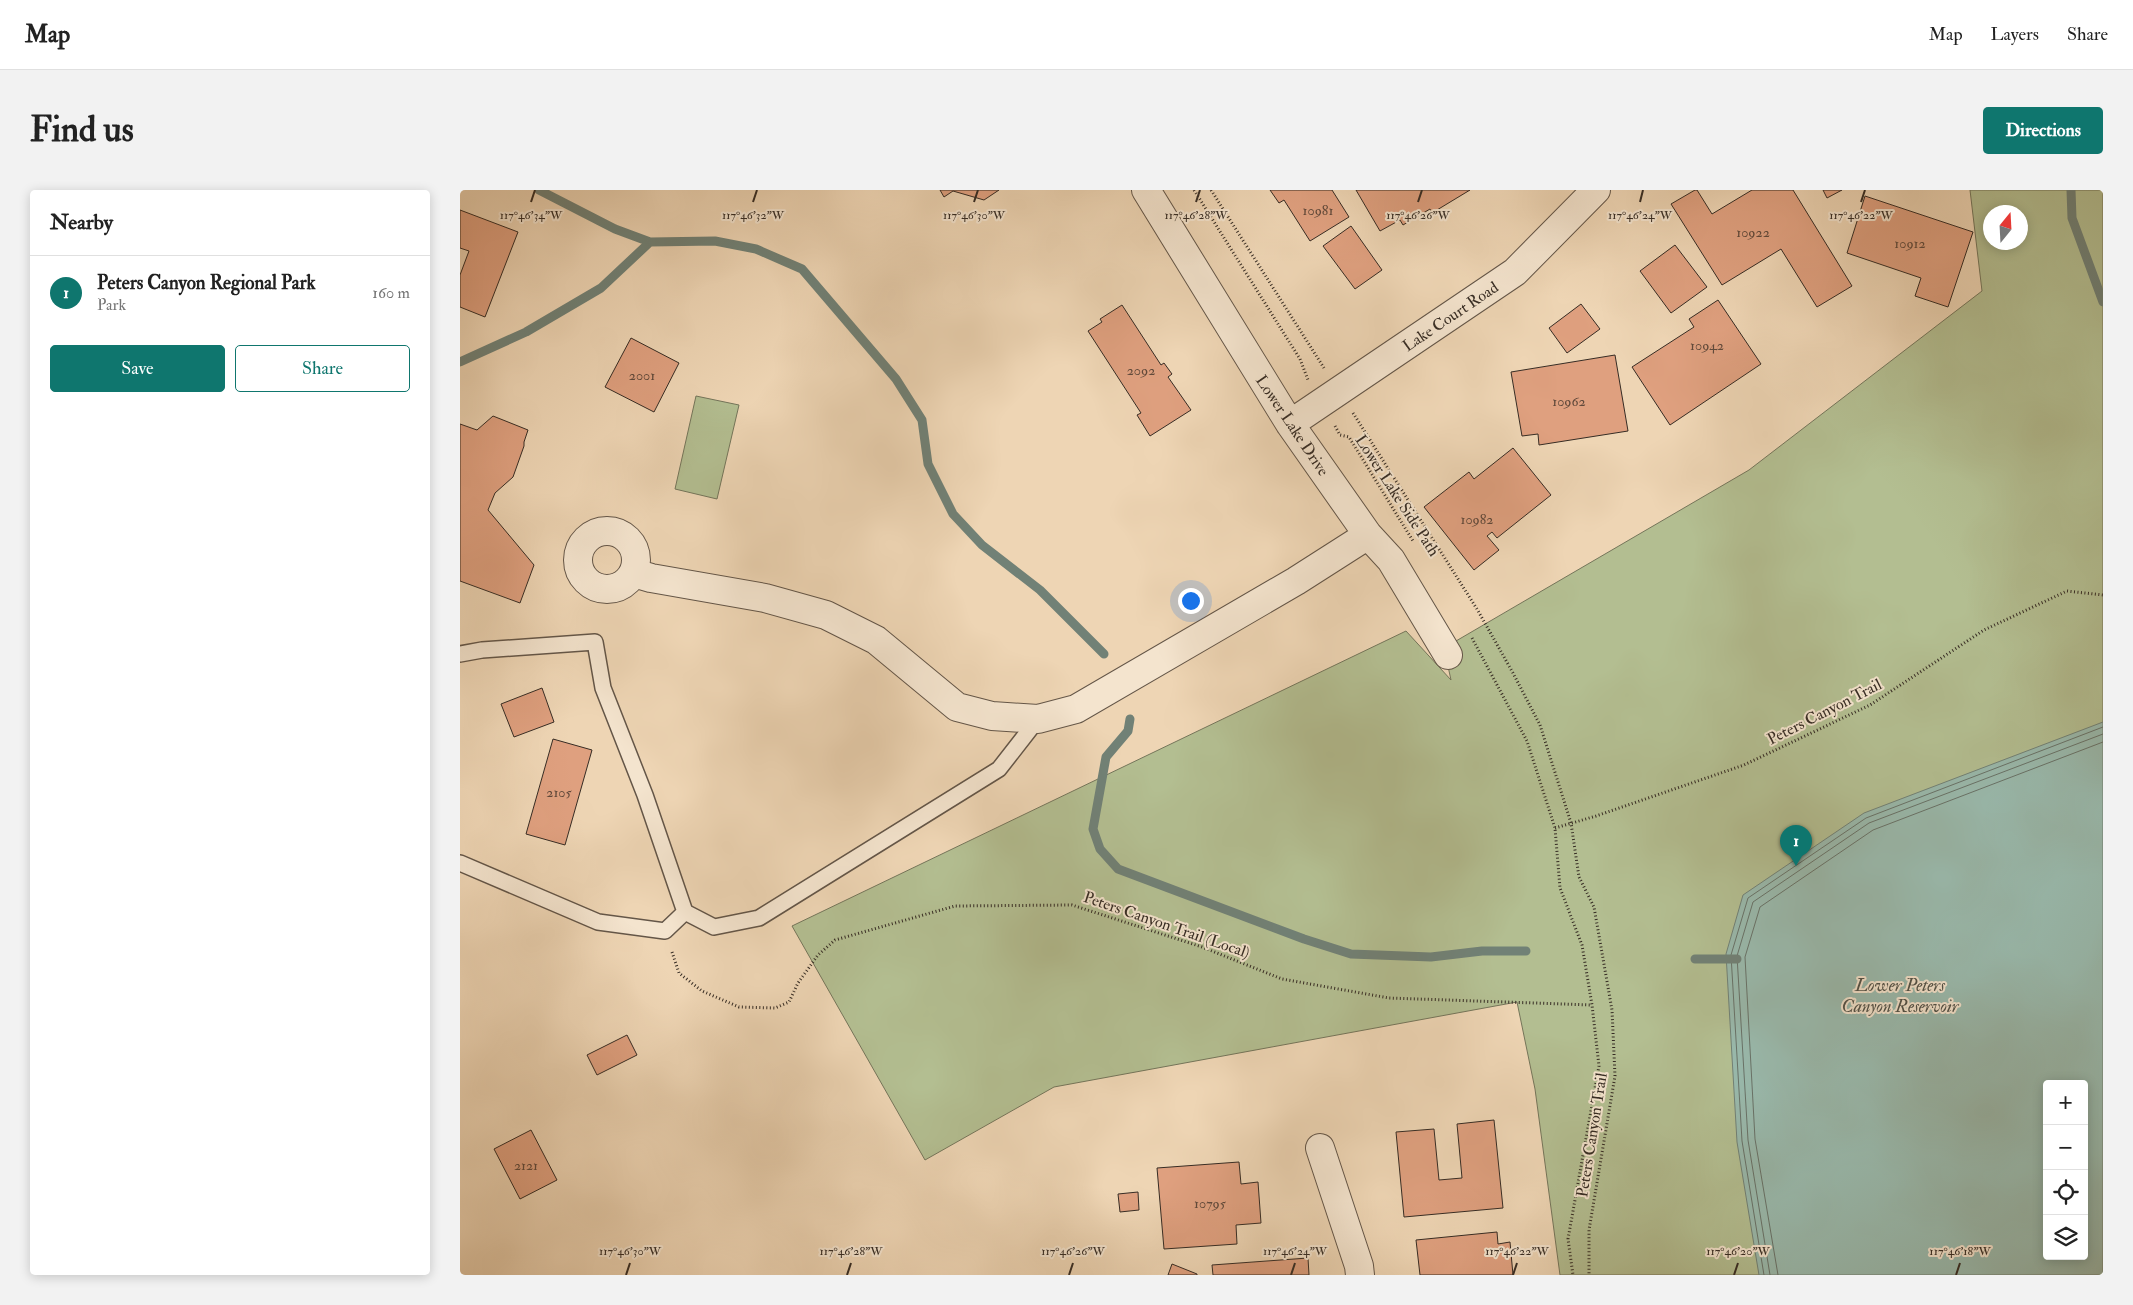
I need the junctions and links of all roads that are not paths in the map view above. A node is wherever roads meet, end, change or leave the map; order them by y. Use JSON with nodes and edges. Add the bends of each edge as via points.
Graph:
{"nodes":[{"id":1,"x":1146,"y":190,"type":"edge"},
{"id":2,"x":1596,"y":190,"type":"edge"},
{"id":3,"x":1290,"y":424,"type":"junction"},
{"id":4,"x":1368,"y":534,"type":"junction"},
{"id":5,"x":634,"y":573,"type":"dead end"},
{"id":6,"x":460,"y":654,"type":"edge"},
{"id":7,"x":1448,"y":655,"type":"dead end"},
{"id":8,"x":1038,"y":719,"type":"junction"},
{"id":9,"x":460,"y":863,"type":"edge"},
{"id":10,"x":685,"y":912,"type":"junction"},
{"id":11,"x":1320,"y":1148,"type":"dead end"},
{"id":12,"x":1360,"y":1275,"type":"edge"}],
"edges":[{"from":1,"to":3,"type":"street","name":"Lower Lake Drive"},
{"from":2,"to":3,"type":"street","name":"Lake Court Road","via":[[1516,272]]},
{"from":3,"to":4,"type":"street","name":"Lower Lake Drive"},
{"from":4,"to":7,"type":"street","name":"Lower Lake Drive","via":[[1391,560]]},
{"from":4,"to":8,"type":"street","via":[[1296,581],[1076,709]]},
{"from":5,"to":8,"type":"street","via":[[765,598],[826,616],[876,640],[957,707],[992,716]]},
{"from":6,"to":10,"type":"lane","via":[[595,642],[603,688],[645,795]]},
{"from":8,"to":10,"type":"lane","via":[[998,769],[759,918],[714,927]]},
{"from":9,"to":10,"type":"lane","via":[[598,922],[665,931]]},
{"from":11,"to":12,"type":"street"}]}
